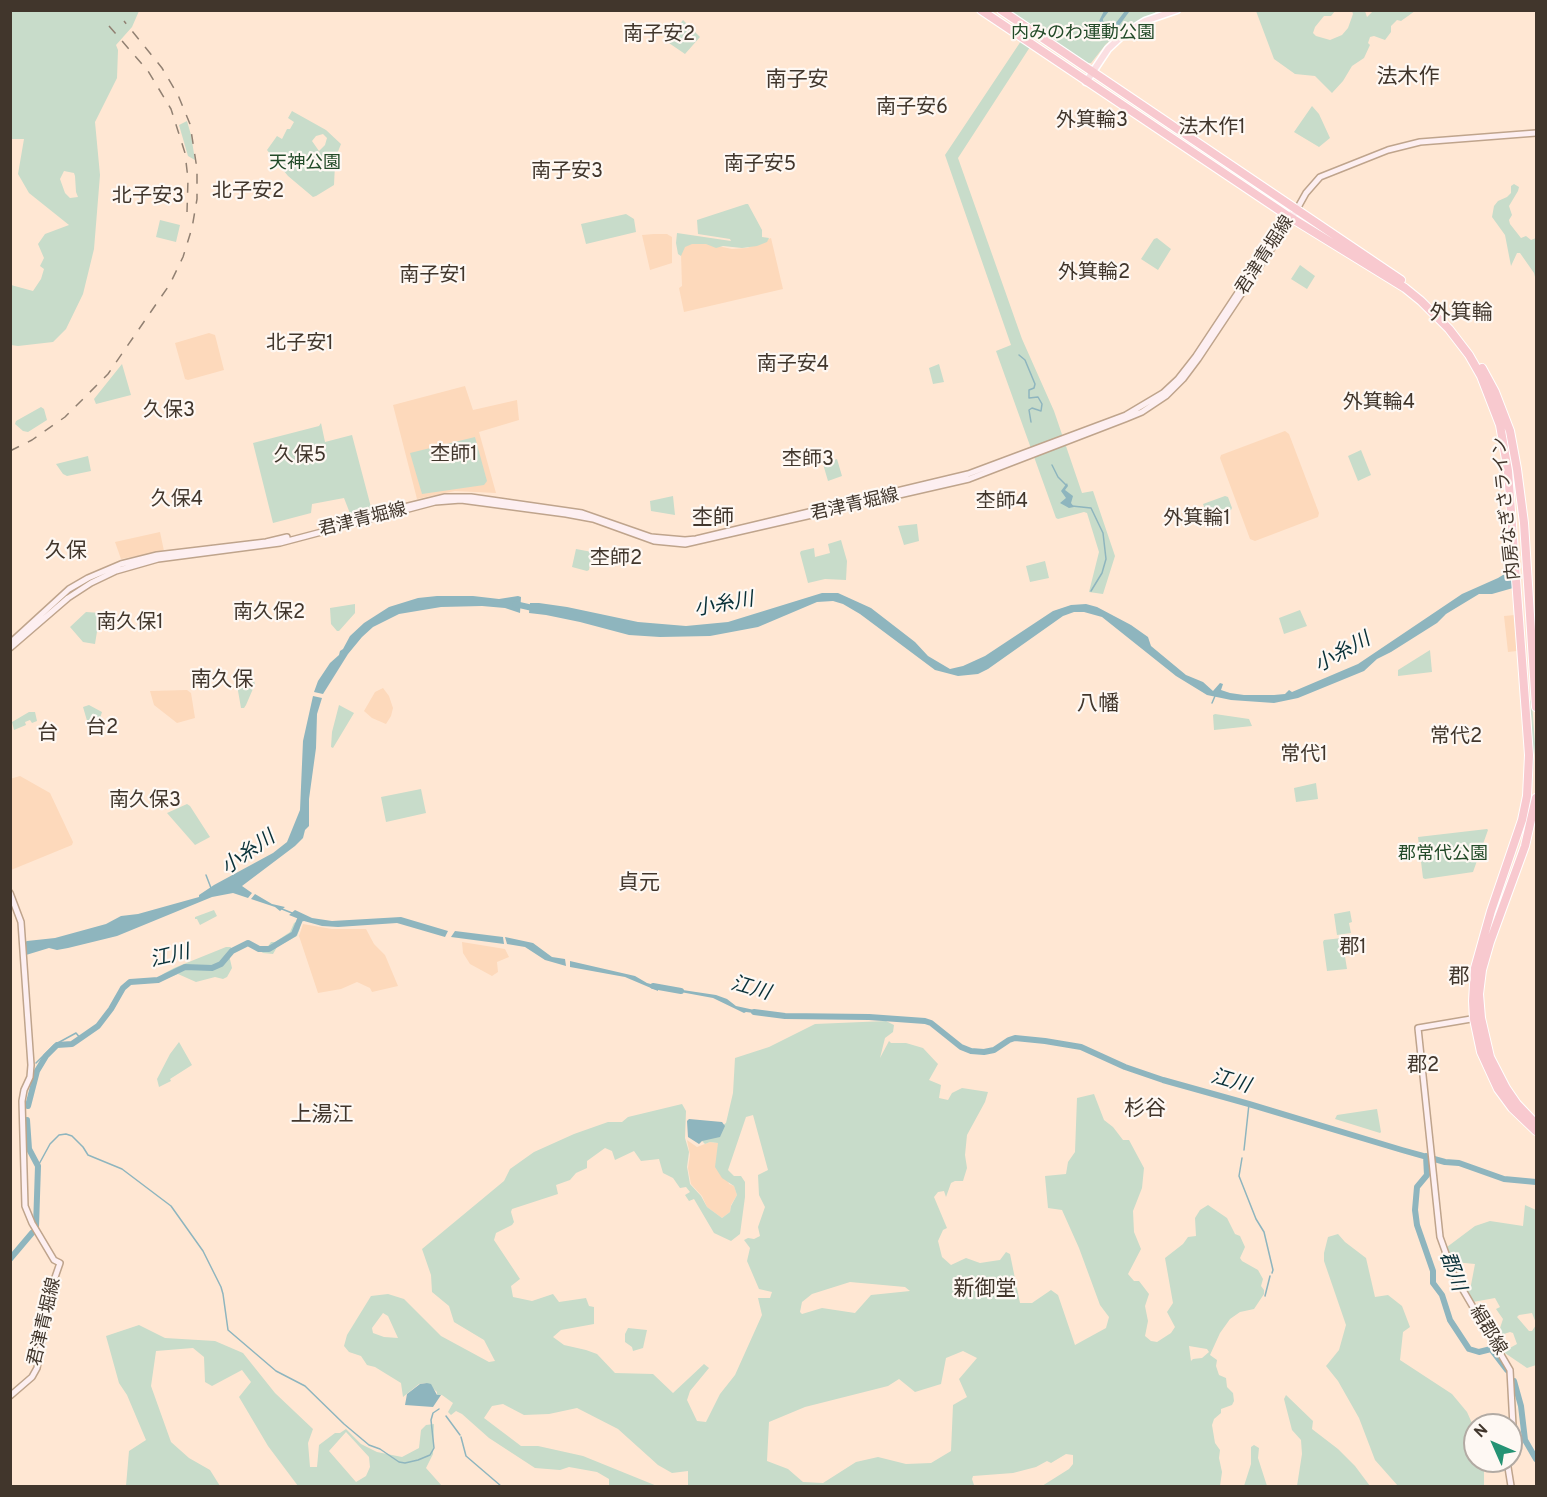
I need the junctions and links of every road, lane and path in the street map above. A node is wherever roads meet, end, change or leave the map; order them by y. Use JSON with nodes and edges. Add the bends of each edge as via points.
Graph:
{"nodes":[{"id":1,"x":981,"y":10,"type":"edge"},
{"id":2,"x":1001,"y":10,"type":"edge"},
{"id":3,"x":1177,"y":10,"type":"edge"},
{"id":4,"x":1093,"y":72,"type":"junction"},
{"id":5,"x":1086,"y":82,"type":"junction"},
{"id":6,"x":1536,"y":133,"type":"edge"},
{"id":7,"x":1296,"y":209,"type":"junction"},
{"id":8,"x":1290,"y":217,"type":"junction"},
{"id":9,"x":10,"y":643,"type":"edge"},
{"id":10,"x":10,"y":648,"type":"edge"},
{"id":11,"x":1536,"y":707,"type":"edge"},
{"id":12,"x":1536,"y":798,"type":"edge"},
{"id":13,"x":10,"y":893,"type":"edge"},
{"id":14,"x":1477,"y":1018,"type":"junction"},
{"id":15,"x":1536,"y":1124,"type":"edge"},
{"id":16,"x":1536,"y":1131,"type":"edge"},
{"id":17,"x":10,"y":1396,"type":"edge"},
{"id":18,"x":1512,"y":1413,"type":"edge"}],
"edges":[{"from":1,"to":5,"type":"highway","name":"内房なぎさライン"},
{"from":2,"to":4,"type":"highway","name":"内房なぎさライン"},
{"from":3,"to":4,"type":"main road","via":[[1145,21],[1124,34]]},
{"from":4,"to":5,"type":"main road"},
{"from":4,"to":7,"type":"highway","name":"内房なぎさライン"},
{"from":5,"to":8,"type":"highway","name":"内房なぎさライン"},
{"from":6,"to":7,"type":"main road","name":"君津青堀線","via":[[1427,141],[1388,150],[1320,177]]},
{"from":7,"to":8,"type":"main road","name":"君津青堀線"},
{"from":7,"to":11,"type":"highway","name":"内房なぎさライン","via":[[1440,312],[1472,351],[1495,392],[1514,445],[1524,523]]},
{"from":8,"to":9,"type":"main road","name":"君津青堀線","via":[[1196,356],[1163,393],[1126,415],[968,474],[685,540],[651,537],[582,513],[471,497],[436,498],[281,538],[157,555],[121,564],[69,590]]},
{"from":8,"to":10,"type":"main road","name":"君津青堀線","via":[[1198,360],[1167,395],[1142,412],[969,479],[685,544],[654,541],[584,518],[460,500],[442,501],[280,543],[158,559],[116,571],[68,598]]},
{"from":8,"to":14,"type":"highway","name":"内房なぎさライン","via":[[1405,288],[1435,314],[1481,376],[1505,445],[1527,709],[1527,796],[1480,950],[1473,990]]},
{"from":12,"to":14,"type":"highway","name":"内房なぎさライン","via":[[1525,846],[1482,970]]},
{"from":13,"to":17,"type":"main road","name":"君津青堀線","via":[[22,928],[32,1071],[22,1101],[25,1206],[54,1260],[60,1263],[37,1368]]},
{"from":14,"to":15,"type":"highway","name":"内房なぎさライン","via":[[1498,1074],[1517,1104]]},
{"from":14,"to":16,"type":"highway","name":"内房なぎさライン","via":[[1481,1052],[1498,1089]]},
{"from":14,"to":18,"type":"main road","name":"絹郡線","via":[[1418,1028],[1443,1249],[1510,1370]]}]}
